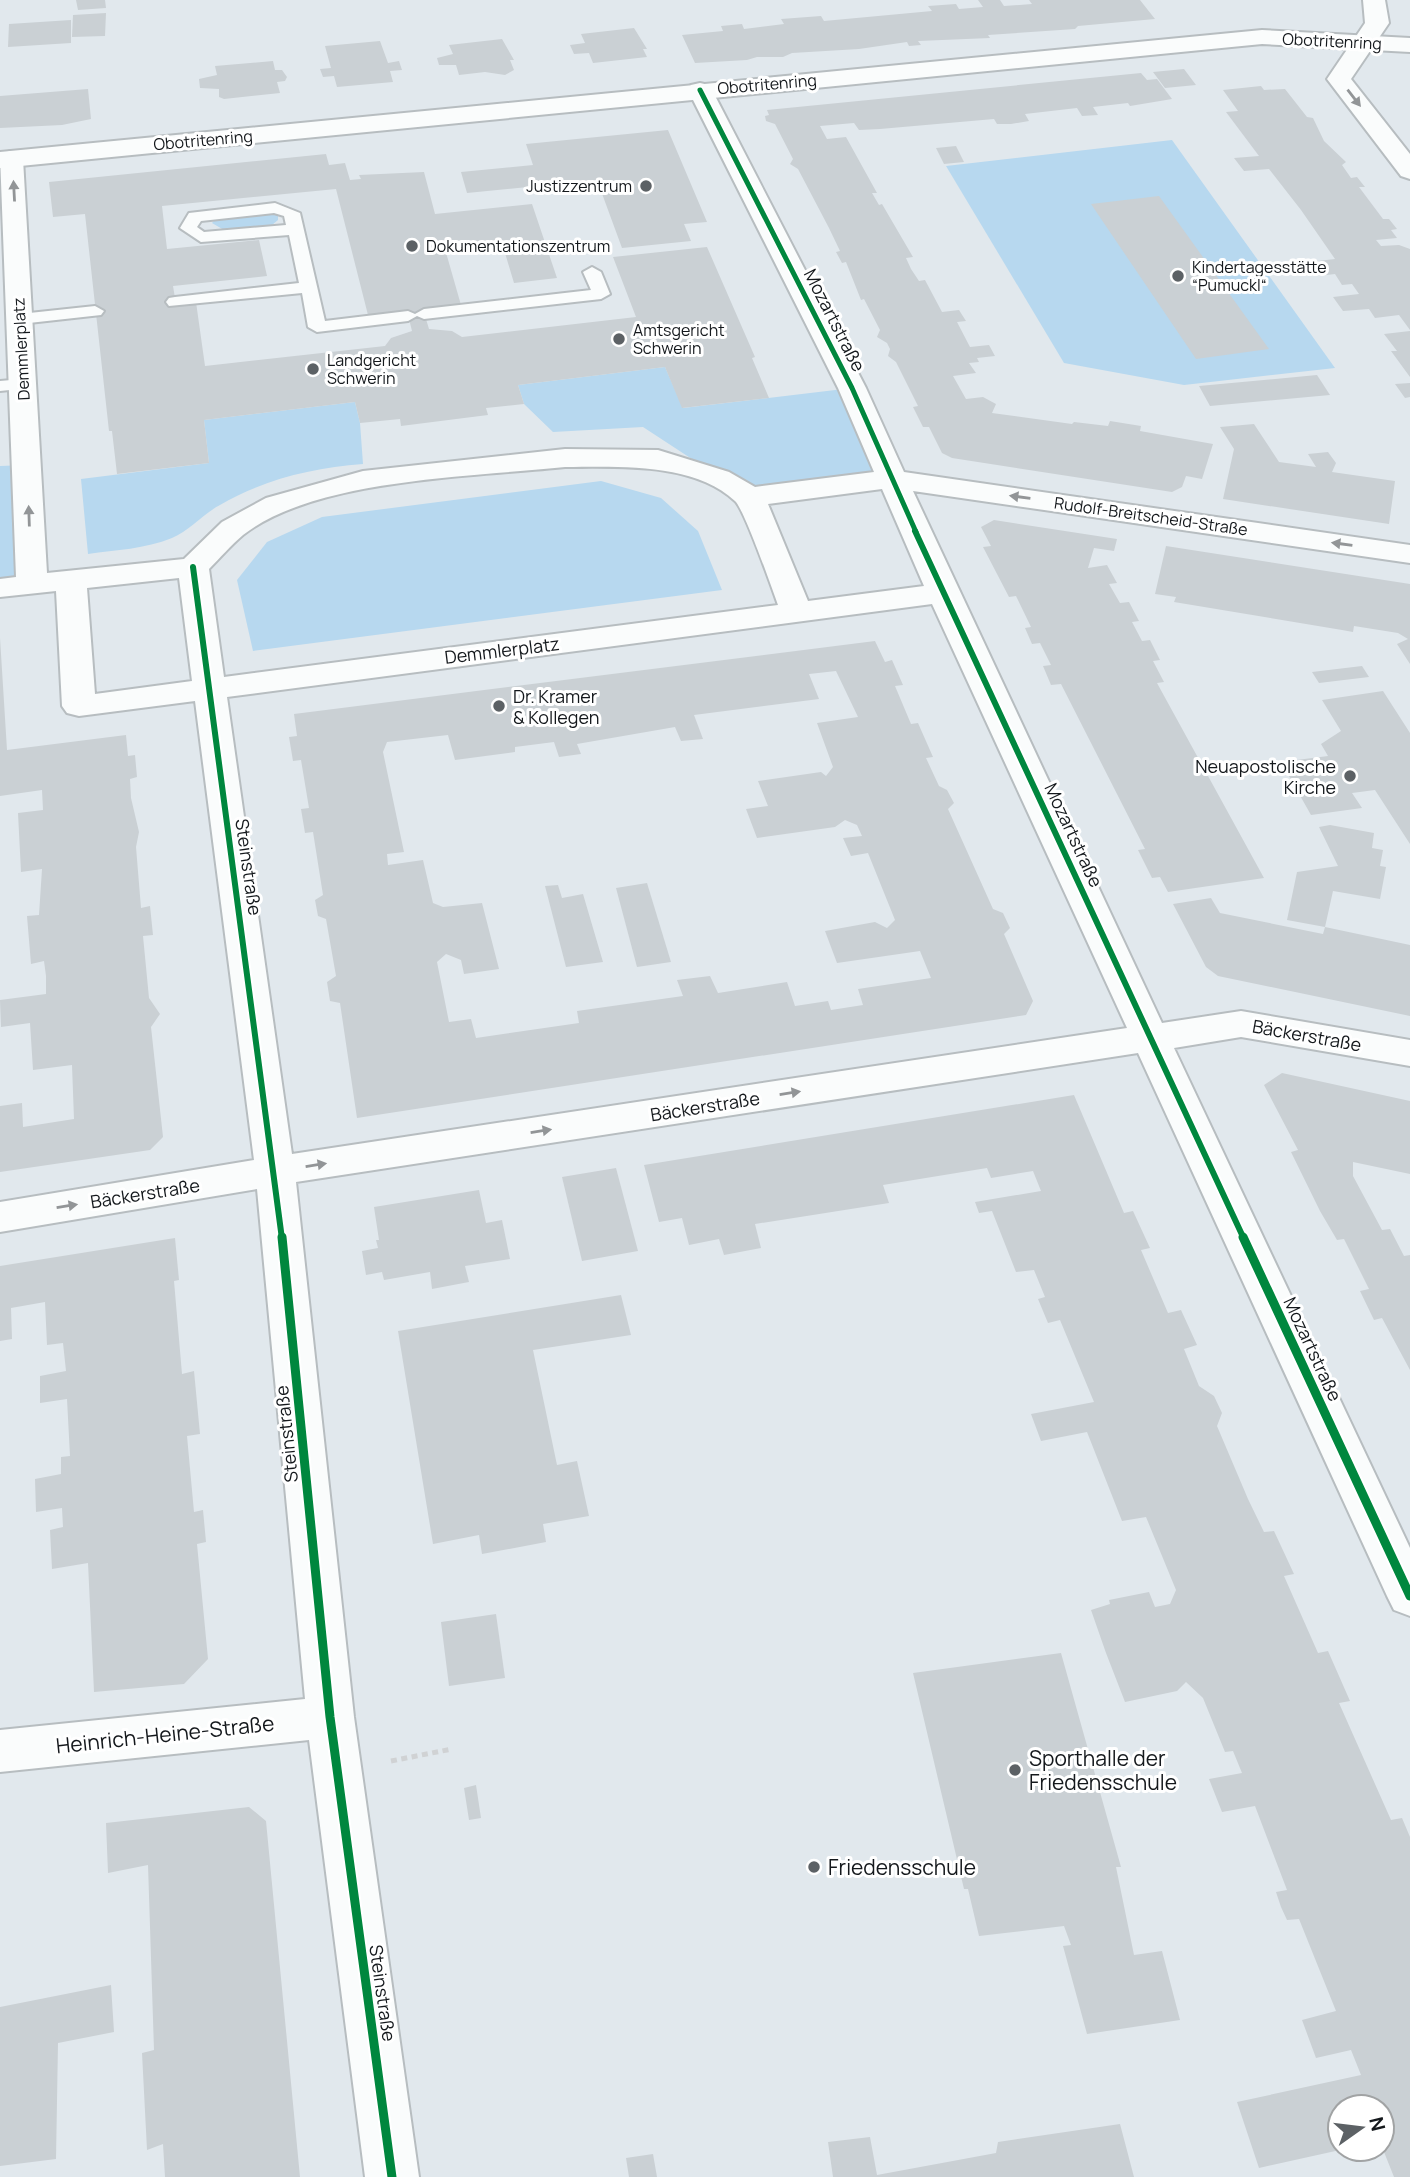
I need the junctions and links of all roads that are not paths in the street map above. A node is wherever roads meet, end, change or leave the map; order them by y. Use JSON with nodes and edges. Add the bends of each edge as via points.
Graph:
{"nodes":[{"id":1,"x":1374,"y":0,"type":"edge"},
{"id":2,"x":1363,"y":42,"type":"junction"},
{"id":3,"x":1410,"y":46,"type":"edge"},
{"id":4,"x":700,"y":90,"type":"junction"},
{"id":5,"x":5,"y":160,"type":"edge"},
{"id":6,"x":1410,"y":170,"type":"edge"},
{"id":7,"x":296,"y":229,"type":"junction"},
{"id":8,"x":8,"y":247,"type":"edge"},
{"id":9,"x":592,"y":272,"type":"dead end"},
{"id":10,"x":309,"y":287,"type":"junction"},
{"id":11,"x":175,"y":302,"type":"dead end"},
{"id":12,"x":95,"y":311,"type":"dead end"},
{"id":13,"x":20,"y":319,"type":"junction"},
{"id":14,"x":12,"y":385,"type":"edge"},
{"id":15,"x":891,"y":479,"type":"junction"},
{"id":16,"x":750,"y":498,"type":"junction"},
{"id":17,"x":1410,"y":554,"type":"edge"},
{"id":18,"x":193,"y":566,"type":"junction"},
{"id":19,"x":71,"y":580,"type":"junction"},
{"id":20,"x":32,"y":585,"type":"junction"},
{"id":21,"x":0,"y":588,"type":"edge"},
{"id":22,"x":943,"y":593,"type":"junction"},
{"id":23,"x":797,"y":612,"type":"junction"},
{"id":24,"x":208,"y":688,"type":"junction"},
{"id":25,"x":1152,"y":1037,"type":"junction"},
{"id":26,"x":1410,"y":1054,"type":"edge"},
{"id":27,"x":275,"y":1171,"type":"junction"},
{"id":28,"x":0,"y":1217,"type":"edge"},
{"id":29,"x":1410,"y":1597,"type":"edge"},
{"id":30,"x":330,"y":1717,"type":"junction"},
{"id":31,"x":0,"y":1751,"type":"edge"},
{"id":32,"x":392,"y":2177,"type":"edge"}],
"edges":[{"from":1,"to":2,"type":"street","via":[[1377,23]]},
{"from":2,"to":3,"type":"street","name":"Obotritenring"},
{"from":2,"to":4,"type":"street","name":"Obotritenring","via":[[1262,37]]},
{"from":2,"to":6,"type":"street","one_way":true,"via":[[1339,79]]},
{"from":4,"to":5,"type":"street","name":"Obotritenring"},
{"from":4,"to":15,"type":"street","name":"Mozartstraße","via":[[852,388]]},
{"from":8,"to":5,"type":"street","name":"Demmlerplatz","one_way":true},
{"from":7,"to":7,"type":"lane","via":[[292,213],[275,208],[195,217],[188,228],[201,237]]},
{"from":7,"to":10,"type":"lane"},
{"from":8,"to":13,"type":"street","name":"Demmlerplatz"},
{"from":9,"to":10,"type":"lane","via":[[601,294],[317,327]]},
{"from":10,"to":11,"type":"lane"},
{"from":12,"to":13,"type":"lane"},
{"from":13,"to":14,"type":"street","name":"Demmlerplatz"},
{"from":20,"to":14,"type":"street","name":"Demmlerplatz","one_way":true},
{"from":15,"to":16,"type":"street"},
{"from":17,"to":15,"type":"street","name":"Rudolf-Breitscheid-Straße","one_way":true},
{"from":15,"to":22,"type":"street","name":"Mozartstraße"},
{"from":16,"to":18,"type":"street","via":[[718,478],[658,459],[565,458],[363,480],[277,503],[233,528]]},
{"from":16,"to":23,"type":"street"},
{"from":18,"to":19,"type":"street"},
{"from":18,"to":24,"type":"street"},
{"from":19,"to":20,"type":"street"},
{"from":19,"to":24,"type":"street","name":"Demmlerplatz","via":[[79,706]]},
{"from":20,"to":21,"type":"street"},
{"from":22,"to":23,"type":"street","name":"Demmlerplatz"},
{"from":22,"to":25,"type":"street","name":"Mozartstraße"},
{"from":23,"to":24,"type":"street","name":"Demmlerplatz"},
{"from":24,"to":27,"type":"street","name":"Steinstraße"},
{"from":25,"to":26,"type":"street","name":"Bäckerstraße","via":[[1241,1024]]},
{"from":27,"to":25,"type":"street","name":"Bäckerstraße","one_way":true},
{"from":25,"to":29,"type":"street","name":"Mozartstraße"},
{"from":28,"to":27,"type":"street","name":"Bäckerstraße","one_way":true},
{"from":27,"to":30,"type":"street","name":"Steinstraße"},
{"from":30,"to":31,"type":"street","name":"Heinrich-Heine-Straße"},
{"from":30,"to":32,"type":"street","name":"Steinstraße"}]}
